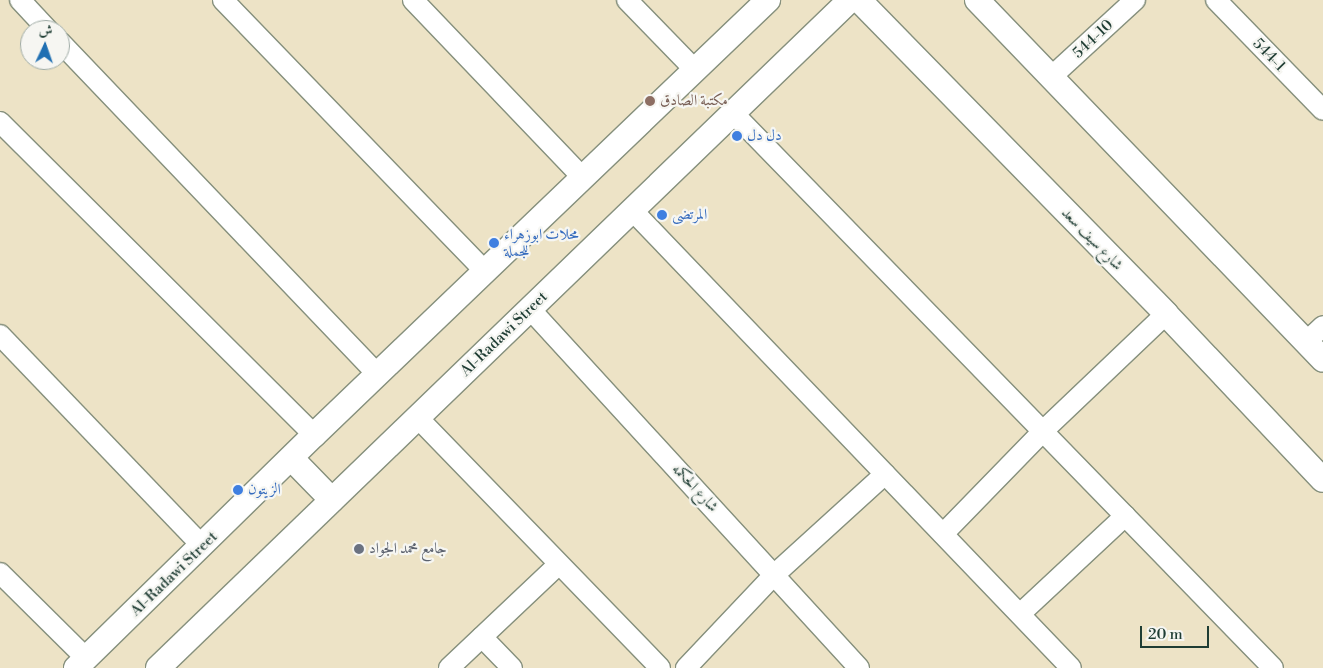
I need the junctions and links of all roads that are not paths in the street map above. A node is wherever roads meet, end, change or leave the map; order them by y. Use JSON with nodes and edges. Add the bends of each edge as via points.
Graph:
{"nodes":[{"id":1,"x":20,"y":0,"type":"edge"},
{"id":2,"x":223,"y":0,"type":"edge"},
{"id":3,"x":413,"y":0,"type":"edge"},
{"id":4,"x":627,"y":0,"type":"edge"},
{"id":5,"x":768,"y":0,"type":"edge"},
{"id":6,"x":850,"y":0,"type":"edge"},
{"id":7,"x":859,"y":0,"type":"edge"},
{"id":8,"x":977,"y":0,"type":"edge"},
{"id":9,"x":1135,"y":0,"type":"edge"},
{"id":10,"x":1216,"y":0,"type":"edge"},
{"id":11,"x":39,"y":20,"type":"edge"},
{"id":12,"x":70,"y":52,"type":"edge"},
{"id":13,"x":695,"y":70,"type":"junction"},
{"id":14,"x":1052,"y":77,"type":"junction"},
{"id":15,"x":1323,"y":110,"type":"edge"},
{"id":16,"x":733,"y":113,"type":"junction"},
{"id":17,"x":0,"y":122,"type":"edge"},
{"id":18,"x":584,"y":178,"type":"junction"},
{"id":19,"x":632,"y":210,"type":"junction"},
{"id":20,"x":486,"y":272,"type":"junction"},
{"id":21,"x":530,"y":309,"type":"junction"},
{"id":22,"x":1166,"y":314,"type":"junction"},
{"id":23,"x":1315,"y":334,"type":"edge"},
{"id":24,"x":0,"y":335,"type":"edge"},
{"id":25,"x":1323,"y":359,"type":"edge"},
{"id":26,"x":378,"y":375,"type":"junction"},
{"id":27,"x":417,"y":418,"type":"junction"},
{"id":28,"x":1043,"y":431,"type":"junction"},
{"id":29,"x":314,"y":435,"type":"junction"},
{"id":30,"x":292,"y":459,"type":"junction"},
{"id":31,"x":885,"y":474,"type":"junction"},
{"id":32,"x":1323,"y":480,"type":"edge"},
{"id":33,"x":332,"y":500,"type":"junction"},
{"id":34,"x":1125,"y":516,"type":"junction"},
{"id":35,"x":943,"y":534,"type":"junction"},
{"id":36,"x":202,"y":546,"type":"junction"},
{"id":37,"x":559,"y":564,"type":"junction"},
{"id":38,"x":0,"y":572,"type":"edge"},
{"id":39,"x":774,"y":575,"type":"junction"},
{"id":40,"x":1020,"y":614,"type":"junction"},
{"id":41,"x":482,"y":637,"type":"junction"},
{"id":42,"x":81,"y":663,"type":"edge"},
{"id":43,"x":158,"y":668,"type":"edge"},
{"id":44,"x":449,"y":668,"type":"edge"},
{"id":45,"x":512,"y":668,"type":"edge"},
{"id":46,"x":660,"y":668,"type":"edge"},
{"id":47,"x":686,"y":668,"type":"edge"},
{"id":48,"x":859,"y":668,"type":"edge"},
{"id":49,"x":1071,"y":668,"type":"edge"},
{"id":50,"x":1273,"y":668,"type":"edge"}],
"edges":[{"from":1,"to":11,"type":"street"},
{"from":2,"to":20,"type":"street"},
{"from":3,"to":18,"type":"street"},
{"from":4,"to":13,"type":"street"},
{"from":5,"to":13,"type":"street","name":"Al-Radawi Street"},
{"from":6,"to":16,"type":"street","name":"Al-Radawi Street"},
{"from":7,"to":22,"type":"street","name":"شارع سيف سعد"},
{"from":8,"to":14,"type":"street"},
{"from":9,"to":14,"type":"street","name":"544-10"},
{"from":10,"to":15,"type":"street","name":"544-1"},
{"from":12,"to":26,"type":"street"},
{"from":13,"to":18,"type":"street","name":"Al-Radawi Street"},
{"from":14,"to":23,"type":"street"},
{"from":16,"to":19,"type":"street","name":"Al-Radawi Street"},
{"from":16,"to":28,"type":"street"},
{"from":17,"to":29,"type":"street"},
{"from":18,"to":20,"type":"street","name":"Al-Radawi Street"},
{"from":19,"to":21,"type":"street","name":"Al-Radawi Street"},
{"from":19,"to":31,"type":"street"},
{"from":20,"to":26,"type":"street","name":"Al-Radawi Street"},
{"from":21,"to":27,"type":"street","name":"Al-Radawi Street"},
{"from":21,"to":39,"type":"street","name":"شارع الحكمه"},
{"from":22,"to":28,"type":"street"},
{"from":22,"to":32,"type":"street","name":"شارع سيف سعد"},
{"from":23,"to":25,"type":"street"},
{"from":24,"to":36,"type":"street"},
{"from":26,"to":29,"type":"street","name":"Al-Radawi Street"},
{"from":27,"to":33,"type":"street","name":"Al-Radawi Street"},
{"from":27,"to":37,"type":"street"},
{"from":28,"to":34,"type":"street"},
{"from":28,"to":35,"type":"street"},
{"from":29,"to":30,"type":"street","name":"Al-Radawi Street"},
{"from":30,"to":33,"type":"street"},
{"from":30,"to":36,"type":"street","name":"Al-Radawi Street"},
{"from":31,"to":35,"type":"street"},
{"from":31,"to":39,"type":"street"},
{"from":33,"to":43,"type":"street","name":"Al-Radawi Street"},
{"from":34,"to":40,"type":"street"},
{"from":34,"to":50,"type":"street"},
{"from":35,"to":40,"type":"street"},
{"from":36,"to":42,"type":"street","name":"Al-Radawi Street"},
{"from":37,"to":41,"type":"street"},
{"from":37,"to":46,"type":"street"},
{"from":38,"to":42,"type":"street"},
{"from":39,"to":47,"type":"street"},
{"from":39,"to":48,"type":"street","name":"شارع الحكمه"},
{"from":40,"to":49,"type":"street"},
{"from":41,"to":44,"type":"street"},
{"from":41,"to":45,"type":"street"}]}
